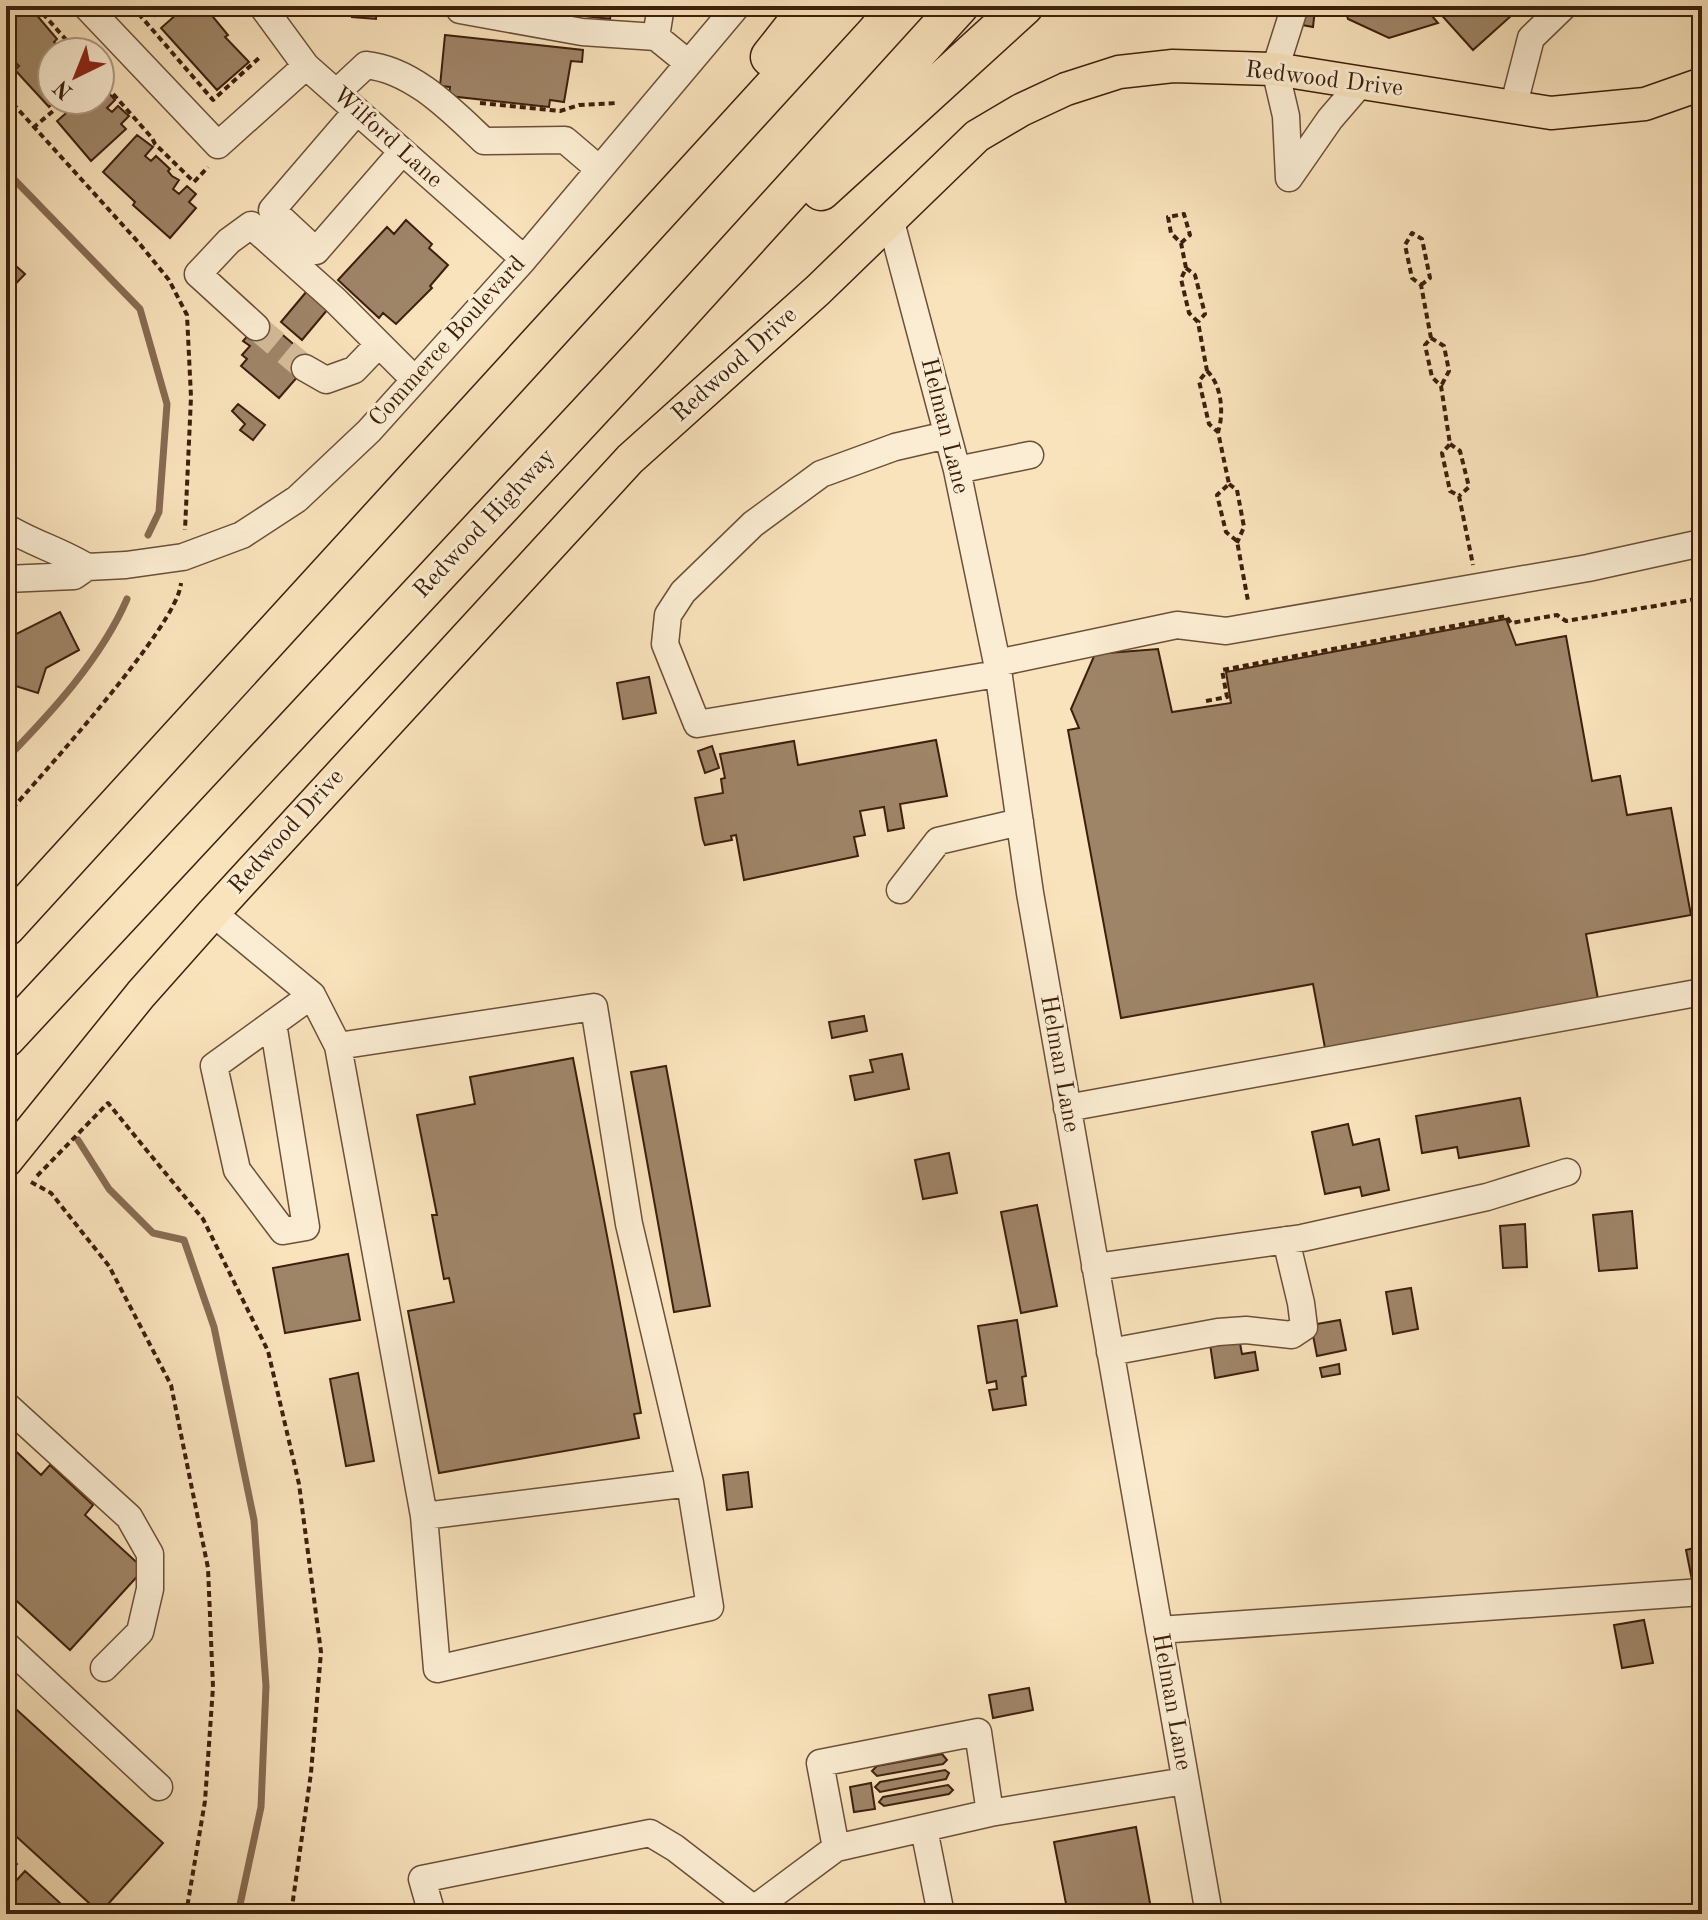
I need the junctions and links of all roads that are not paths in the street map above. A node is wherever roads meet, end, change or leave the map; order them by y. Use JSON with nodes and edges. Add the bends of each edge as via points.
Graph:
{"nodes":[{"id":1,"x":86,"y":6,"type":"edge"},
{"id":2,"x":461,"y":6,"type":"edge"},
{"id":3,"x":661,"y":6,"type":"edge"},
{"id":4,"x":737,"y":6,"type":"edge"},
{"id":5,"x":810,"y":6,"type":"edge"},
{"id":6,"x":847,"y":6,"type":"edge"},
{"id":7,"x":959,"y":6,"type":"edge"},
{"id":8,"x":1024,"y":6,"type":"edge"},
{"id":9,"x":1295,"y":6,"type":"edge"},
{"id":10,"x":1564,"y":6,"type":"edge"},
{"id":11,"x":273,"y":10,"type":"edge"},
{"id":12,"x":656,"y":37,"type":"junction"},
{"id":13,"x":688,"y":63,"type":"junction"},
{"id":14,"x":306,"y":66,"type":"junction"},
{"id":15,"x":1275,"y":69,"type":"junction"},
{"id":16,"x":1361,"y":83,"type":"junction"},
{"id":17,"x":1702,"y":84,"type":"edge"},
{"id":18,"x":337,"y":92,"type":"junction"},
{"id":19,"x":1513,"y":108,"type":"junction"},
{"id":20,"x":357,"y":111,"type":"junction"},
{"id":21,"x":402,"y":152,"type":"junction"},
{"id":22,"x":599,"y":169,"type":"junction"},
{"id":23,"x":890,"y":218,"type":"junction"},
{"id":24,"x":524,"y":259,"type":"junction"},
{"id":25,"x":598,"y":277,"type":"junction"},
{"id":26,"x":256,"y":327,"type":"tunnel mouth"},
{"id":27,"x":379,"y":344,"type":"junction"},
{"id":28,"x":645,"y":352,"type":"junction"},
{"id":29,"x":305,"y":368,"type":"tunnel mouth"},
{"id":30,"x":415,"y":380,"type":"junction"},
{"id":31,"x":947,"y":435,"type":"junction"},
{"id":32,"x":1030,"y":455,"type":"dead end"},
{"id":33,"x":957,"y":470,"type":"junction"},
{"id":34,"x":6,"y":527,"type":"edge"},
{"id":35,"x":1697,"y":544,"type":"dead end"},
{"id":36,"x":87,"y":567,"type":"junction"},
{"id":37,"x":9,"y":581,"type":"edge"},
{"id":38,"x":997,"y":668,"type":"junction"},
{"id":39,"x":1020,"y":822,"type":"junction"},
{"id":40,"x":900,"y":890,"type":"dead end"},
{"id":41,"x":213,"y":913,"type":"junction"},
{"id":42,"x":6,"y":927,"type":"edge"},
{"id":43,"x":1702,"y":992,"type":"edge"},
{"id":44,"x":312,"y":995,"type":"junction"},
{"id":45,"x":273,"y":1023,"type":"junction"},
{"id":46,"x":6,"y":1038,"type":"edge"},
{"id":47,"x":338,"y":1046,"type":"junction"},
{"id":48,"x":1067,"y":1108,"type":"junction"},
{"id":49,"x":6,"y":1161,"type":"edge"},
{"id":50,"x":1567,"y":1172,"type":"dead end"},
{"id":51,"x":1286,"y":1240,"type":"junction"},
{"id":52,"x":1095,"y":1267,"type":"junction"},
{"id":53,"x":1110,"y":1352,"type":"junction"},
{"id":54,"x":6,"y":1405,"type":"edge"},
{"id":55,"x":690,"y":1483,"type":"junction"},
{"id":56,"x":424,"y":1516,"type":"junction"},
{"id":57,"x":1702,"y":1592,"type":"edge"},
{"id":58,"x":1159,"y":1630,"type":"junction"},
{"id":59,"x":6,"y":1645,"type":"edge"},
{"id":60,"x":104,"y":1668,"type":"dead end"},
{"id":61,"x":1185,"y":1781,"type":"junction"},
{"id":62,"x":159,"y":1787,"type":"dead end"},
{"id":63,"x":990,"y":1813,"type":"junction"},
{"id":64,"x":924,"y":1829,"type":"junction"},
{"id":65,"x":836,"y":1848,"type":"junction"},
{"id":66,"x":746,"y":1912,"type":"edge"},
{"id":67,"x":432,"y":1914,"type":"edge"},
{"id":68,"x":941,"y":1914,"type":"edge"},
{"id":69,"x":1209,"y":1914,"type":"edge"}],
"edges":[{"from":1,"to":14,"type":"street","via":[[218,145]]},
{"from":2,"to":12,"type":"street","via":[[460,10],[582,32]]},
{"from":3,"to":12,"type":"street"},
{"from":4,"to":13,"type":"street","name":"Commerce Boulevard"},
{"from":5,"to":25,"type":"highway"},
{"from":6,"to":25,"type":"highway"},
{"from":7,"to":28,"type":"highway","name":"Redwood Highway"},
{"from":8,"to":28,"type":"highway"},
{"from":9,"to":15,"type":"street"},
{"from":10,"to":19,"type":"street","via":[[1531,38]]},
{"from":11,"to":14,"type":"street","name":"Wilford Lane"},
{"from":12,"to":13,"type":"street"},
{"from":13,"to":22,"type":"street","name":"Commerce Boulevard"},
{"from":14,"to":18,"type":"street","name":"Wilford Lane"},
{"from":15,"to":16,"type":"main road","name":"Redwood Drive"},
{"from":15,"to":16,"type":"street","via":[[1286,116],[1289,178]]},
{"from":15,"to":23,"type":"main road","name":"Redwood Drive","via":[[1173,66],[1119,72],[1066,89],[977,136]]},
{"from":16,"to":19,"type":"main road","name":"Redwood Drive"},
{"from":17,"to":19,"type":"main road","name":"Redwood Drive","via":[[1645,104],[1551,113]]},
{"from":18,"to":20,"type":"street","name":"Wilford Lane"},
{"from":18,"to":22,"type":"street","via":[[366,65],[387,67],[441,100],[484,141],[565,140]]},
{"from":20,"to":21,"type":"street","name":"Wilford Lane"},
{"from":20,"to":21,"type":"street","via":[[272,210],[316,251]]},
{"from":21,"to":24,"type":"street","name":"Wilford Lane"},
{"from":22,"to":24,"type":"street","name":"Commerce Boulevard"},
{"from":23,"to":31,"type":"street","name":"Helman Lane"},
{"from":23,"to":41,"type":"main road","name":"Redwood Drive","via":[[630,459]]},
{"from":24,"to":30,"type":"street","name":"Commerce Boulevard"},
{"from":25,"to":42,"type":"highway"},
{"from":26,"to":27,"type":"street","via":[[198,274],[251,225]]},
{"from":27,"to":29,"type":"street","via":[[354,370],[326,380]]},
{"from":27,"to":30,"type":"street"},
{"from":28,"to":46,"type":"highway","name":"Redwood Highway"},
{"from":30,"to":36,"type":"street","name":"Commerce Boulevard","via":[[297,499],[242,535],[202,551]]},
{"from":31,"to":33,"type":"street","name":"Helman Lane"},
{"from":31,"to":38,"type":"street","via":[[821,474],[753,524],[683,592],[668,615],[665,644],[697,724]]},
{"from":32,"to":33,"type":"street"},
{"from":33,"to":38,"type":"street","name":"Helman Lane"},
{"from":34,"to":36,"type":"street","name":"Commerce Boulevard"},
{"from":35,"to":38,"type":"street","via":[[1226,631],[1177,625]]},
{"from":36,"to":37,"type":"street","name":"Commerce Boulevard","via":[[74,576]]},
{"from":38,"to":39,"type":"street","name":"Helman Lane"},
{"from":39,"to":40,"type":"street","via":[[938,841]]},
{"from":39,"to":48,"type":"street","name":"Helman Lane"},
{"from":41,"to":44,"type":"street"},
{"from":41,"to":49,"type":"main road","name":"Redwood Drive"},
{"from":43,"to":48,"type":"street"},
{"from":44,"to":45,"type":"street"},
{"from":44,"to":47,"type":"street"},
{"from":45,"to":45,"type":"street","via":[[214,1066],[237,1170],[283,1231],[306,1227]]},
{"from":47,"to":55,"type":"street","via":[[594,1007],[629,1224]]},
{"from":47,"to":56,"type":"street"},
{"from":48,"to":52,"type":"street","name":"Helman Lane"},
{"from":50,"to":51,"type":"street","via":[[1487,1197]]},
{"from":51,"to":52,"type":"street"},
{"from":51,"to":53,"type":"street","via":[[1304,1327],[1292,1335],[1218,1332]]},
{"from":52,"to":53,"type":"street","name":"Helman Lane"},
{"from":53,"to":58,"type":"street","name":"Helman Lane"},
{"from":54,"to":60,"type":"street","via":[[129,1517],[150,1554],[150,1589],[140,1632]]},
{"from":55,"to":56,"type":"street"},
{"from":55,"to":56,"type":"street","via":[[710,1607],[437,1669]]},
{"from":57,"to":58,"type":"street"},
{"from":58,"to":61,"type":"street","name":"Helman Lane"},
{"from":59,"to":62,"type":"street"},
{"from":61,"to":63,"type":"street"},
{"from":61,"to":69,"type":"street","name":"Helman Lane"},
{"from":63,"to":64,"type":"street"},
{"from":63,"to":65,"type":"street","via":[[978,1732],[820,1763]]},
{"from":64,"to":65,"type":"street"},
{"from":64,"to":68,"type":"street"},
{"from":65,"to":66,"type":"street"},
{"from":66,"to":67,"type":"street","via":[[675,1848],[650,1833],[422,1879]]}]}
